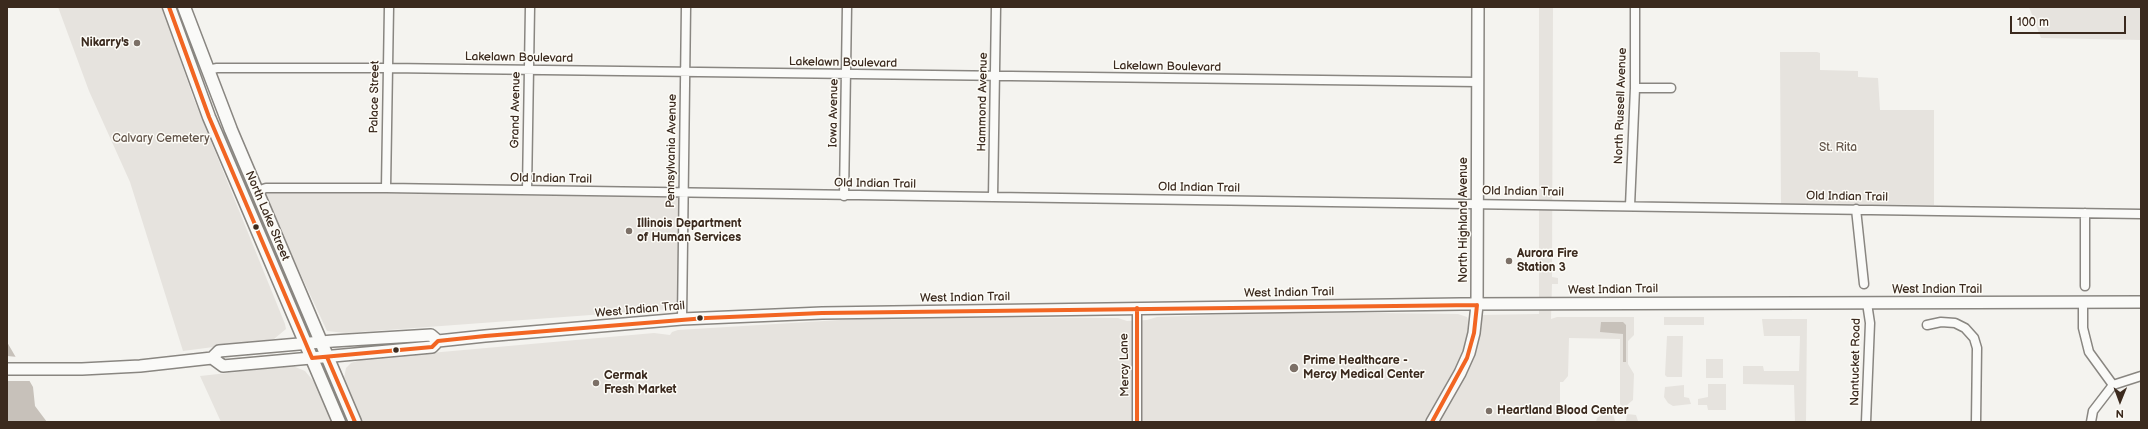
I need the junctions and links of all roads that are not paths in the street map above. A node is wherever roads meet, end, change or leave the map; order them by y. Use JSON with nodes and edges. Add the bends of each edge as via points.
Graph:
{"nodes":[{"id":1,"x":169,"y":7,"type":"edge"},
{"id":2,"x":184,"y":7,"type":"edge"},
{"id":3,"x":389,"y":7,"type":"edge"},
{"id":4,"x":530,"y":7,"type":"edge"},
{"id":5,"x":686,"y":7,"type":"edge"},
{"id":6,"x":847,"y":7,"type":"edge"},
{"id":7,"x":996,"y":7,"type":"edge"},
{"id":8,"x":1478,"y":7,"type":"edge"},
{"id":9,"x":1635,"y":7,"type":"edge"},
{"id":10,"x":388,"y":68,"type":"junction"},
{"id":11,"x":207,"y":70,"type":"junction"},
{"id":12,"x":529,"y":70,"type":"junction"},
{"id":13,"x":685,"y":73,"type":"junction"},
{"id":14,"x":846,"y":75,"type":"junction"},
{"id":15,"x":995,"y":76,"type":"junction"},
{"id":16,"x":1478,"y":82,"type":"junction"},
{"id":17,"x":1635,"y":88,"type":"junction"},
{"id":18,"x":1671,"y":88,"type":"dead end"},
{"id":19,"x":386,"y":188,"type":"junction"},
{"id":20,"x":257,"y":190,"type":"junction"},
{"id":21,"x":527,"y":190,"type":"junction"},
{"id":22,"x":683,"y":193,"type":"junction"},
{"id":23,"x":844,"y":196,"type":"junction"},
{"id":24,"x":993,"y":198,"type":"junction"},
{"id":25,"x":1476,"y":204,"type":"junction"},
{"id":26,"x":1630,"y":206,"type":"junction"},
{"id":27,"x":1856,"y":209,"type":"junction"},
{"id":28,"x":2085,"y":213,"type":"junction"},
{"id":29,"x":2141,"y":214,"type":"edge"},
{"id":30,"x":1864,"y":284,"type":"dead end"},
{"id":31,"x":2085,"y":286,"type":"dead end"},
{"id":32,"x":2083,"y":302,"type":"junction"},
{"id":33,"x":2141,"y":302,"type":"edge"},
{"id":34,"x":1867,"y":303,"type":"junction"},
{"id":35,"x":1477,"y":305,"type":"junction"},
{"id":36,"x":1137,"y":308,"type":"junction"},
{"id":37,"x":682,"y":319,"type":"junction"},
{"id":38,"x":1928,"y":325,"type":"dead end"},
{"id":39,"x":320,"y":341,"type":"junction"},
{"id":40,"x":438,"y":341,"type":"junction"},
{"id":41,"x":305,"y":343,"type":"junction"},
{"id":42,"x":327,"y":357,"type":"junction"},
{"id":43,"x":212,"y":358,"type":"junction"},
{"id":44,"x":312,"y":358,"type":"junction"},
{"id":45,"x":7,"y":369,"type":"edge"},
{"id":46,"x":2141,"y":376,"type":"edge"},
{"id":47,"x":2113,"y":385,"type":"junction"},
{"id":48,"x":339,"y":422,"type":"edge"},
{"id":49,"x":355,"y":422,"type":"edge"},
{"id":50,"x":1137,"y":422,"type":"edge"},
{"id":51,"x":1432,"y":422,"type":"edge"},
{"id":52,"x":1866,"y":422,"type":"edge"},
{"id":53,"x":1976,"y":422,"type":"edge"},
{"id":54,"x":2090,"y":422,"type":"edge"}],
"edges":[{"from":1,"to":41,"type":"main road","name":"North Lake Street","via":[[207,111]]},
{"from":2,"to":11,"type":"main road","name":"North Lake Street"},
{"from":3,"to":10,"type":"street","name":"Palace Street"},
{"from":4,"to":12,"type":"street","name":"Grand Avenue"},
{"from":5,"to":13,"type":"street","name":"Pennsylvania Avenue"},
{"from":6,"to":14,"type":"street","name":"Iowa Avenue"},
{"from":7,"to":15,"type":"street","name":"Hammond Avenue"},
{"from":8,"to":16,"type":"main road","name":"North Highland Avenue"},
{"from":9,"to":17,"type":"street","name":"North Russell Avenue"},
{"from":10,"to":11,"type":"street","name":"Lakelawn Boulevard"},
{"from":10,"to":12,"type":"street","name":"Lakelawn Boulevard"},
{"from":10,"to":19,"type":"street","name":"Palace Street"},
{"from":11,"to":20,"type":"main road","name":"North Lake Street"},
{"from":12,"to":13,"type":"street","name":"Lakelawn Boulevard"},
{"from":12,"to":21,"type":"street","name":"Grand Avenue"},
{"from":13,"to":14,"type":"street","name":"Lakelawn Boulevard"},
{"from":13,"to":22,"type":"street","name":"Pennsylvania Avenue"},
{"from":14,"to":15,"type":"street","name":"Lakelawn Boulevard"},
{"from":14,"to":23,"type":"street","name":"Iowa Avenue"},
{"from":15,"to":16,"type":"street","name":"Lakelawn Boulevard"},
{"from":15,"to":24,"type":"street","name":"Hammond Avenue"},
{"from":16,"to":25,"type":"main road","name":"North Highland Avenue"},
{"from":17,"to":18,"type":"street"},
{"from":17,"to":26,"type":"street","name":"North Russell Avenue"},
{"from":19,"to":20,"type":"street","name":"Old Indian Trail"},
{"from":19,"to":21,"type":"street","name":"Old Indian Trail"},
{"from":20,"to":39,"type":"main road","name":"North Lake Street"},
{"from":21,"to":22,"type":"street","name":"Old Indian Trail"},
{"from":22,"to":23,"type":"street","name":"Old Indian Trail"},
{"from":22,"to":37,"type":"street","name":"Pennsylvania Avenue"},
{"from":23,"to":24,"type":"street","name":"Old Indian Trail"},
{"from":24,"to":25,"type":"street","name":"Old Indian Trail"},
{"from":25,"to":26,"type":"street","name":"Old Indian Trail"},
{"from":25,"to":35,"type":"main road","name":"North Highland Avenue"},
{"from":26,"to":27,"type":"street","name":"Old Indian Trail"},
{"from":27,"to":28,"type":"street","name":"Old Indian Trail"},
{"from":27,"to":30,"type":"street"},
{"from":28,"to":29,"type":"street","name":"Old Indian Trail"},
{"from":28,"to":31,"type":"street"},
{"from":32,"to":33,"type":"main road","name":"West Indian Trail"},
{"from":32,"to":34,"type":"main road","name":"West Indian Trail"},
{"from":32,"to":47,"type":"street","via":[[2083,328],[2089,352]]},
{"from":34,"to":35,"type":"main road","name":"West Indian Trail","via":[[1659,302]]},
{"from":34,"to":52,"type":"street","name":"Nantucket Road","via":[[1870,323]]},
{"from":35,"to":36,"type":"main road","name":"West Indian Trail"},
{"from":35,"to":51,"type":"main road","name":"North Highland Avenue","via":[[1474,333],[1467,358]]},
{"from":36,"to":37,"type":"main road","name":"West Indian Trail","via":[[822,313]]},
{"from":36,"to":50,"type":"street","name":"Mercy Lane"},
{"from":37,"to":40,"type":"main road","name":"West Indian Trail"},
{"from":38,"to":53,"type":"street","via":[[1941,322],[1955,323],[1965,328],[1974,338],[1977,348]]},
{"from":39,"to":40,"type":"main road","name":"West Indian Trail","via":[[431,335]]},
{"from":39,"to":41,"type":"main road","name":"West Indian Trail"},
{"from":39,"to":42,"type":"main road","name":"North Lake Street"},
{"from":40,"to":42,"type":"main road","name":"West Indian Trail","via":[[432,347]]},
{"from":41,"to":43,"type":"main road","name":"West Indian Trail","via":[[219,351]]},
{"from":41,"to":44,"type":"main road","name":"North Lake Street"},
{"from":42,"to":44,"type":"main road","name":"West Indian Trail"},
{"from":42,"to":49,"type":"main road","name":"North Lake Street"},
{"from":43,"to":44,"type":"main road","name":"West Indian Trail","via":[[223,366]]},
{"from":43,"to":45,"type":"main road","name":"West Indian Trail","via":[[82,370]]},
{"from":44,"to":48,"type":"main road","name":"North Lake Street"},
{"from":46,"to":47,"type":"street"},
{"from":47,"to":54,"type":"street","via":[[2093,411]]}]}
